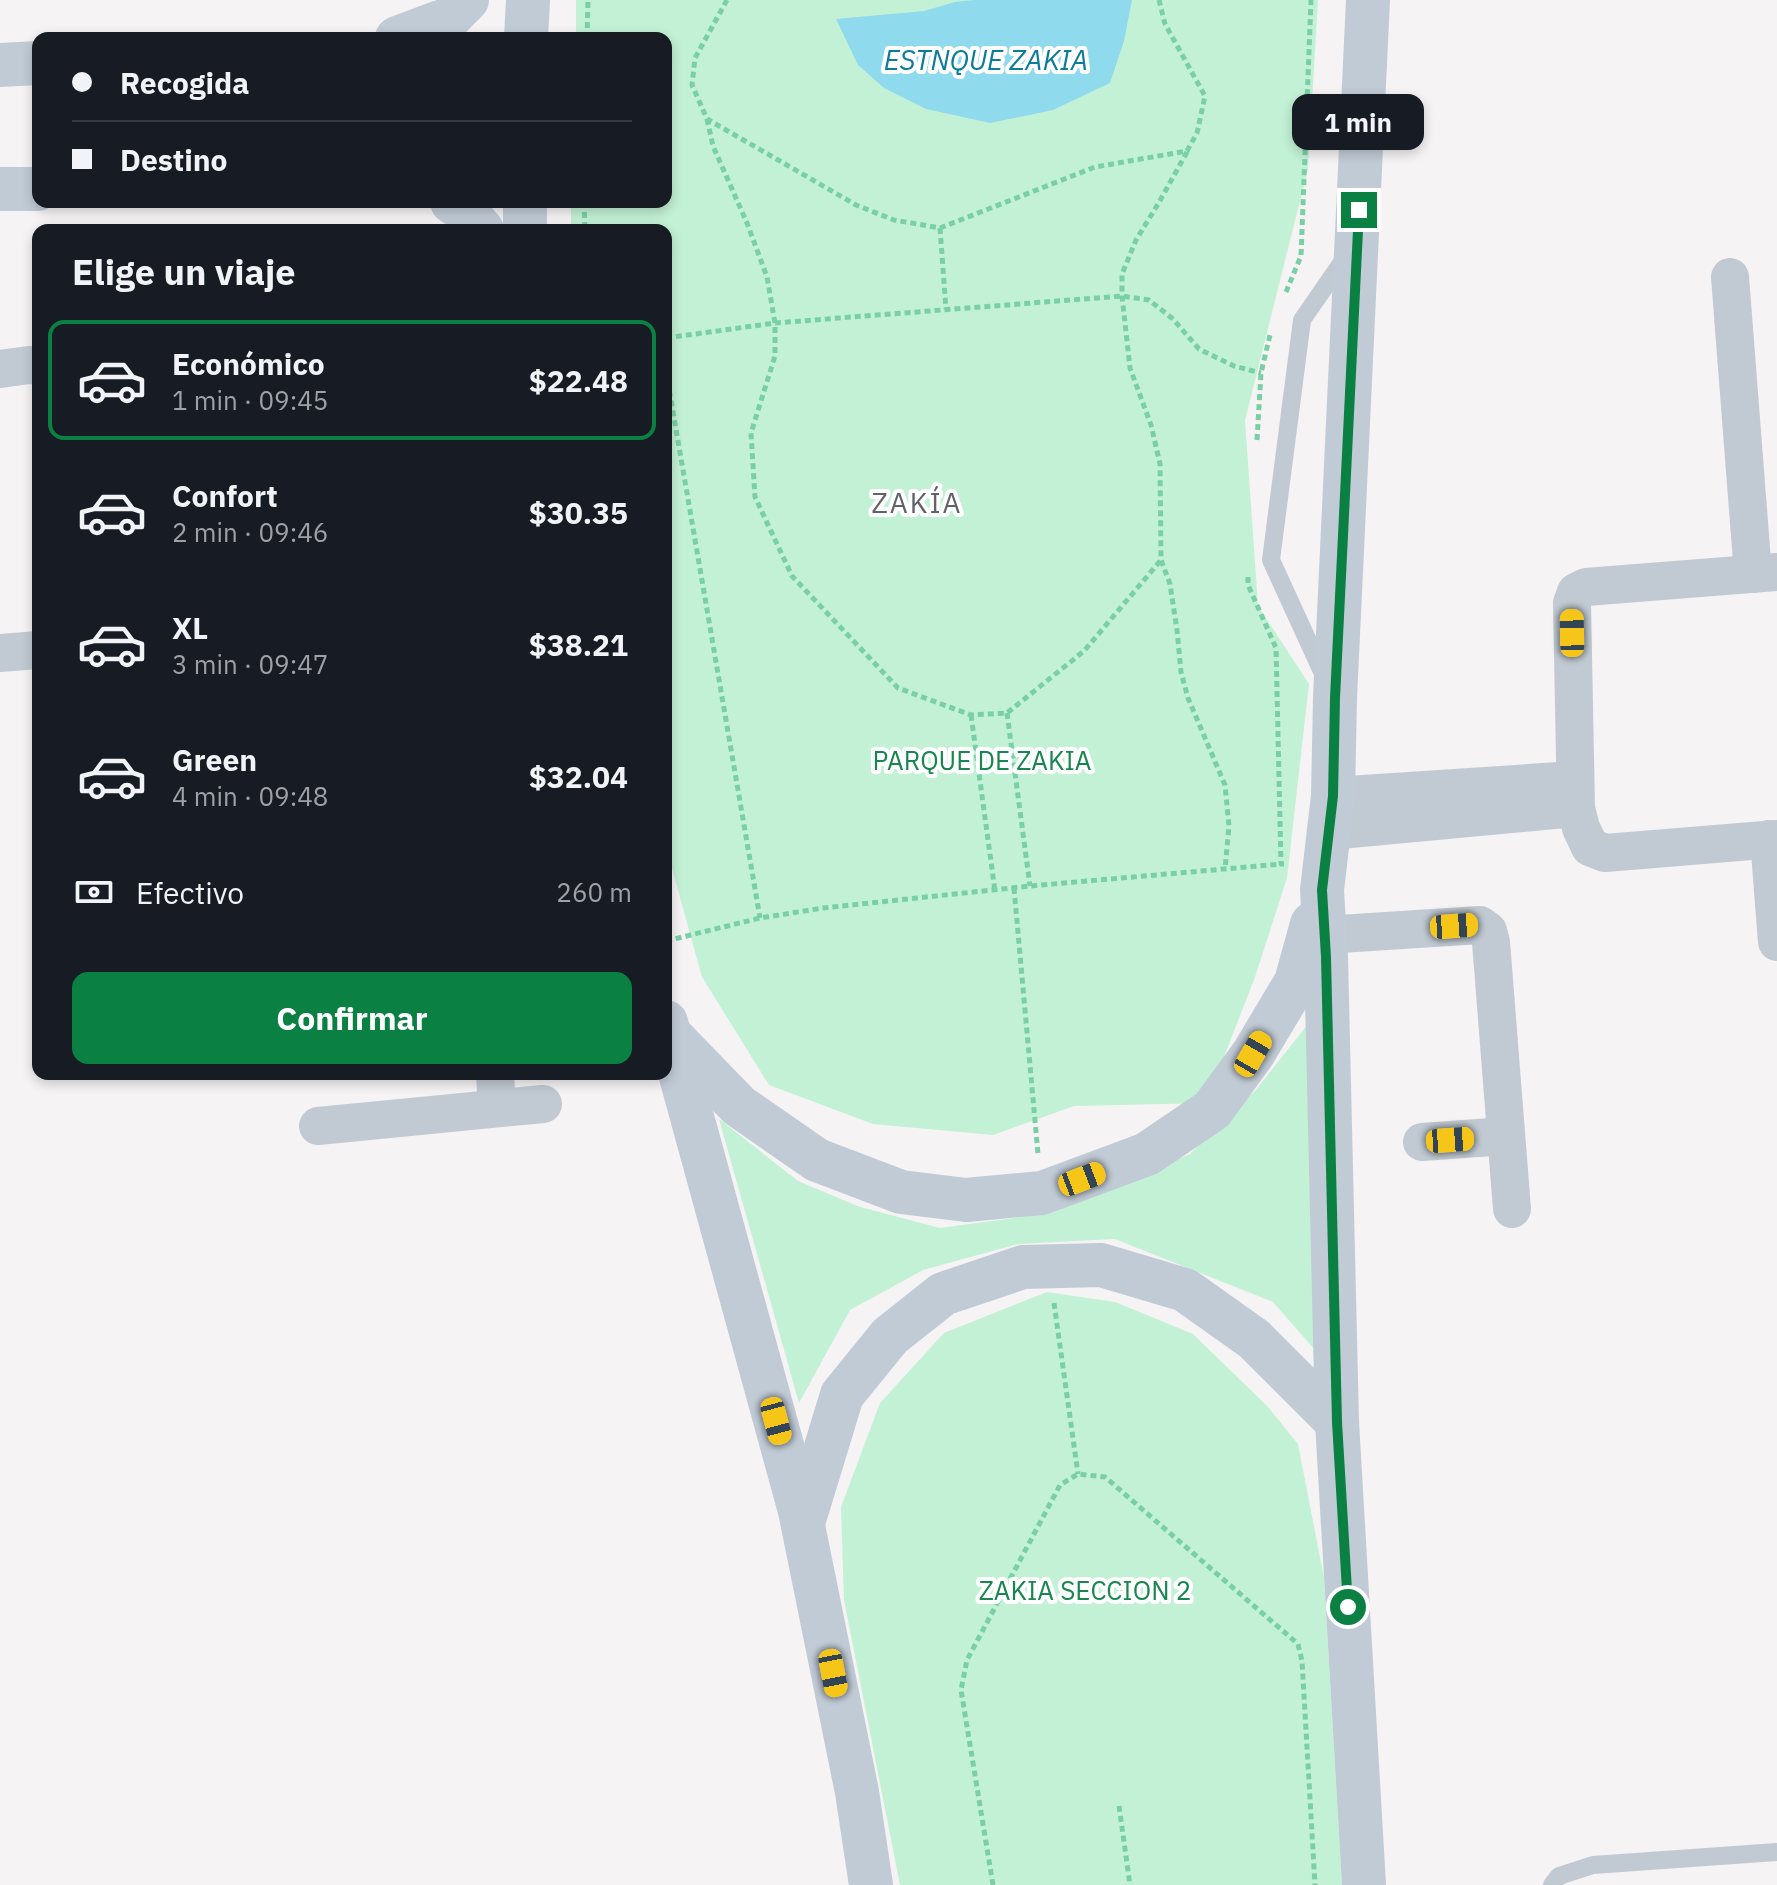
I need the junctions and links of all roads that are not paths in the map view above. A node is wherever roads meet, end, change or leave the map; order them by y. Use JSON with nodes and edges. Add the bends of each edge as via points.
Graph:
{"nodes":[{"id":1,"x":467,"y":0,"type":"edge"},
{"id":2,"x":528,"y":0,"type":"edge"},
{"id":3,"x":1368,"y":0,"type":"edge"},
{"id":4,"x":413,"y":32,"type":"edge"},
{"id":5,"x":526,"y":32,"type":"edge"},
{"id":6,"x":32,"y":63,"type":"edge"},
{"id":7,"x":0,"y":65,"type":"edge"},
{"id":8,"x":0,"y":189,"type":"edge"},
{"id":9,"x":32,"y":189,"type":"edge"},
{"id":10,"x":462,"y":208,"type":"edge"},
{"id":11,"x":477,"y":224,"type":"edge"},
{"id":12,"x":1357,"y":240,"type":"junction"},
{"id":13,"x":1730,"y":277,"type":"dead end"},
{"id":14,"x":32,"y":365,"type":"edge"},
{"id":15,"x":0,"y":369,"type":"edge"},
{"id":16,"x":1765,"y":573,"type":"edge"},
{"id":17,"x":32,"y":650,"type":"edge"},
{"id":18,"x":0,"y":653,"type":"edge"},
{"id":19,"x":1335,"y":698,"type":"junction"},
{"id":20,"x":1575,"y":794,"type":"junction"},
{"id":21,"x":1331,"y":814,"type":"junction"},
{"id":22,"x":1773,"y":839,"type":"edge"},
{"id":23,"x":1322,"y":890,"type":"junction"},
{"id":24,"x":1324,"y":935,"type":"junction"},
{"id":25,"x":1777,"y":942,"type":"edge"},
{"id":26,"x":672,"y":1033,"type":"edge"},
{"id":27,"x":672,"y":1044,"type":"edge"},
{"id":28,"x":496,"y":1091,"type":"edge"},
{"id":29,"x":543,"y":1104,"type":"dead end"},
{"id":30,"x":318,"y":1126,"type":"dead end"},
{"id":31,"x":1506,"y":1136,"type":"junction"},
{"id":32,"x":1422,"y":1142,"type":"dead end"},
{"id":33,"x":1512,"y":1209,"type":"dead end"},
{"id":34,"x":1337,"y":1422,"type":"junction"},
{"id":35,"x":803,"y":1524,"type":"junction"},
{"id":36,"x":1777,"y":1852,"type":"edge"},
{"id":37,"x":871,"y":1885,"type":"edge"},
{"id":38,"x":1364,"y":1885,"type":"edge"},
{"id":39,"x":1552,"y":1885,"type":"edge"}],
"edges":[{"from":1,"to":4,"type":"street","via":[[448,19]]},
{"from":2,"to":5,"type":"street"},
{"from":3,"to":12,"type":"street"},
{"from":6,"to":7,"type":"street"},
{"from":8,"to":9,"type":"street"},
{"from":10,"to":11,"type":"street"},
{"from":12,"to":19,"type":"street"},
{"from":12,"to":19,"type":"lane","via":[[1302,320],[1271,560]]},
{"from":13,"to":16,"type":"street"},
{"from":14,"to":15,"type":"street"},
{"from":16,"to":20,"type":"street","via":[[1576,592]]},
{"from":17,"to":18,"type":"street"},
{"from":19,"to":21,"type":"street"},
{"from":20,"to":21,"type":"street"},
{"from":20,"to":22,"type":"street","via":[[1590,847],[1605,853]]},
{"from":21,"to":23,"type":"street"},
{"from":22,"to":25,"type":"street"},
{"from":23,"to":24,"type":"street"},
{"from":23,"to":26,"type":"street","via":[[1296,982],[1212,1110],[1147,1154],[1042,1193],[966,1200],[901,1192],[817,1160],[739,1106]]},
{"from":24,"to":31,"type":"street","via":[[1480,925],[1488,931]]},
{"from":24,"to":34,"type":"street"},
{"from":27,"to":35,"type":"street"},
{"from":28,"to":29,"type":"street"},
{"from":28,"to":30,"type":"street"},
{"from":31,"to":32,"type":"street"},
{"from":31,"to":33,"type":"street"},
{"from":34,"to":35,"type":"street","via":[[1254,1339],[1185,1290],[1101,1265],[1023,1267],[943,1294],[890,1336],[842,1395]]},
{"from":34,"to":38,"type":"street"},
{"from":35,"to":37,"type":"street"},
{"from":36,"to":39,"type":"lane","via":[[1593,1865],[1559,1876]]}]}
